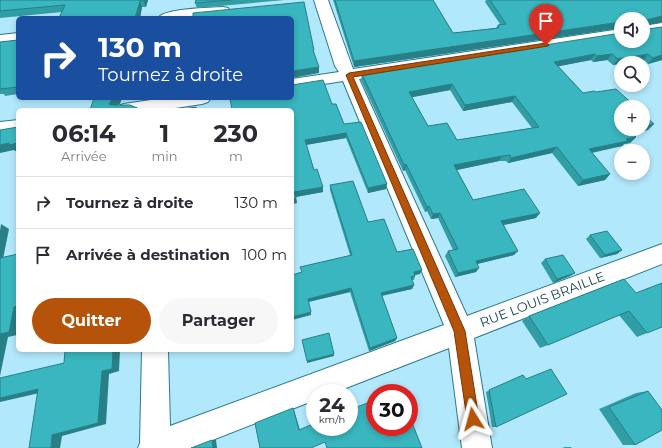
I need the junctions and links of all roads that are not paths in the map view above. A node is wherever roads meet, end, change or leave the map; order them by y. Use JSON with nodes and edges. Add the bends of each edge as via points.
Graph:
{"nodes":[{"id":1,"x":318,"y":1,"type":"edge"},
{"id":2,"x":232,"y":10,"type":"edge"},
{"id":3,"x":170,"y":16,"type":"edge"},
{"id":4,"x":662,"y":27,"type":"edge"},
{"id":5,"x":650,"y":29,"type":"edge"},
{"id":6,"x":614,"y":34,"type":"edge"},
{"id":7,"x":16,"y":37,"type":"edge"},
{"id":8,"x":0,"y":39,"type":"edge"},
{"id":9,"x":349,"y":75,"type":"junction"},
{"id":10,"x":294,"y":84,"type":"edge"},
{"id":11,"x":187,"y":100,"type":"edge"},
{"id":12,"x":156,"y":104,"type":"edge"},
{"id":13,"x":135,"y":108,"type":"edge"},
{"id":14,"x":16,"y":126,"type":"edge"},
{"id":15,"x":0,"y":129,"type":"edge"},
{"id":16,"x":662,"y":254,"type":"edge"},
{"id":17,"x":460,"y":331,"type":"junction"},
{"id":18,"x":155,"y":352,"type":"edge"},
{"id":19,"x":154,"y":448,"type":"edge"},
{"id":20,"x":477,"y":448,"type":"edge"}],
"edges":[{"from":1,"to":9,"type":"street","via":[[343,66]]},
{"from":2,"to":3,"type":"street"},
{"from":4,"to":5,"type":"street"},
{"from":6,"to":9,"type":"street"},
{"from":7,"to":8,"type":"street"},
{"from":9,"to":10,"type":"street"},
{"from":9,"to":17,"type":"street"},
{"from":11,"to":12,"type":"street"},
{"from":12,"to":13,"type":"street"},
{"from":14,"to":15,"type":"street"},
{"from":16,"to":17,"type":"street","name":"RUE LOUIS BRAILLE"},
{"from":17,"to":19,"type":"street","name":"RUE LOUIS BRAILLE"},
{"from":17,"to":20,"type":"street"},
{"from":18,"to":19,"type":"street"}]}
